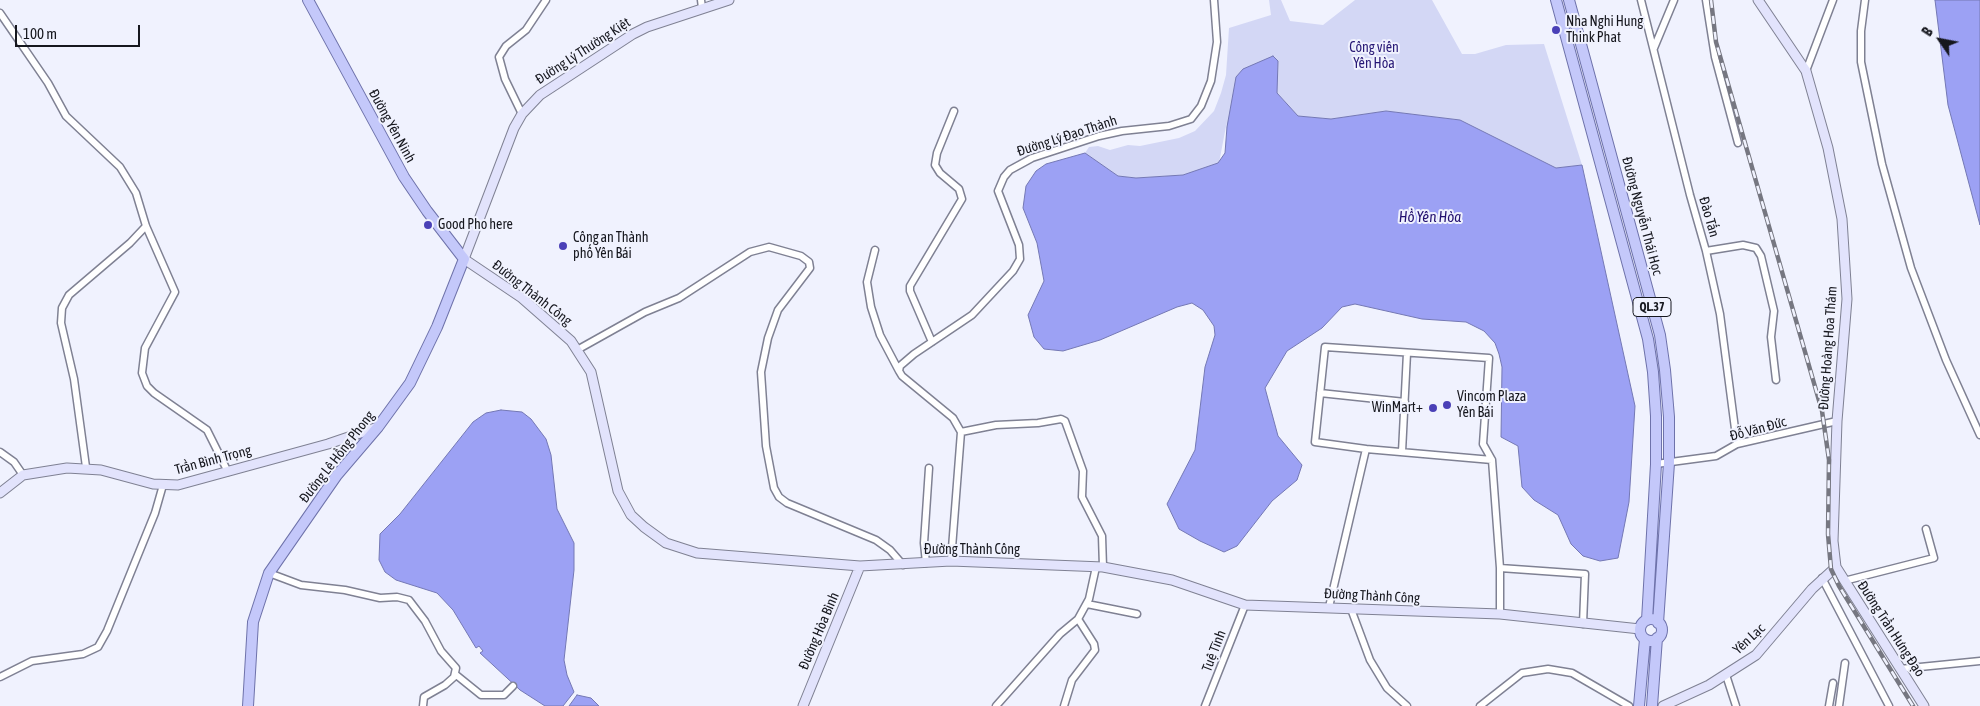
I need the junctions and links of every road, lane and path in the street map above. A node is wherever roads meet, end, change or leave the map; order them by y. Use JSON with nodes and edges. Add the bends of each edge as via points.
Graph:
{"nodes":[{"id":1,"x":308,"y":0,"type":"edge"},
{"id":2,"x":546,"y":0,"type":"edge"},
{"id":3,"x":729,"y":0,"type":"edge"},
{"id":4,"x":1214,"y":0,"type":"edge"},
{"id":5,"x":1556,"y":0,"type":"edge"},
{"id":6,"x":1569,"y":0,"type":"edge"},
{"id":7,"x":1641,"y":0,"type":"edge"},
{"id":8,"x":1674,"y":0,"type":"edge"},
{"id":9,"x":1706,"y":0,"type":"edge"},
{"id":10,"x":1758,"y":0,"type":"edge"},
{"id":11,"x":1833,"y":0,"type":"edge"},
{"id":12,"x":1865,"y":0,"type":"edge"},
{"id":13,"x":701,"y":4,"type":"edge"},
{"id":14,"x":0,"y":14,"type":"edge"},
{"id":15,"x":1654,"y":48,"type":"junction"},
{"id":16,"x":1806,"y":71,"type":"junction"},
{"id":17,"x":954,"y":111,"type":"dead end"},
{"id":18,"x":522,"y":114,"type":"junction"},
{"id":19,"x":1738,"y":143,"type":"dead end"},
{"id":20,"x":146,"y":226,"type":"junction"},
{"id":21,"x":875,"y":250,"type":"dead end"},
{"id":22,"x":1706,"y":251,"type":"junction"},
{"id":23,"x":464,"y":259,"type":"junction"},
{"id":24,"x":932,"y":342,"type":"junction"},
{"id":25,"x":577,"y":350,"type":"junction"},
{"id":26,"x":1408,"y":353,"type":"junction"},
{"id":27,"x":899,"y":371,"type":"junction"},
{"id":28,"x":1776,"y":380,"type":"dead end"},
{"id":29,"x":1320,"y":393,"type":"junction"},
{"id":30,"x":1405,"y":402,"type":"junction"},
{"id":31,"x":1837,"y":421,"type":"junction"},
{"id":32,"x":378,"y":427,"type":"junction"},
{"id":33,"x":961,"y":432,"type":"junction"},
{"id":34,"x":1980,"y":435,"type":"edge"},
{"id":35,"x":1737,"y":444,"type":"junction"},
{"id":36,"x":1366,"y":449,"type":"junction"},
{"id":37,"x":0,"y":452,"type":"edge"},
{"id":38,"x":1402,"y":452,"type":"junction"},
{"id":39,"x":1492,"y":460,"type":"junction"},
{"id":40,"x":1669,"y":463,"type":"junction"},
{"id":41,"x":1656,"y":464,"type":"junction"},
{"id":42,"x":86,"y":467,"type":"junction"},
{"id":43,"x":929,"y":468,"type":"dead end"},
{"id":44,"x":228,"y":472,"type":"junction"},
{"id":45,"x":23,"y":475,"type":"junction"},
{"id":46,"x":162,"y":485,"type":"junction"},
{"id":47,"x":0,"y":493,"type":"edge"},
{"id":48,"x":1926,"y":529,"type":"dead end"},
{"id":49,"x":951,"y":561,"type":"junction"},
{"id":50,"x":926,"y":563,"type":"junction"},
{"id":51,"x":903,"y":565,"type":"junction"},
{"id":52,"x":860,"y":566,"type":"junction"},
{"id":53,"x":1099,"y":567,"type":"junction"},
{"id":54,"x":1836,"y":567,"type":"junction"},
{"id":55,"x":1500,"y":568,"type":"junction"},
{"id":56,"x":269,"y":573,"type":"junction"},
{"id":57,"x":1822,"y":578,"type":"junction"},
{"id":58,"x":1844,"y":581,"type":"junction"},
{"id":59,"x":1087,"y":604,"type":"junction"},
{"id":60,"x":1245,"y":605,"type":"junction"},
{"id":61,"x":1329,"y":607,"type":"junction"},
{"id":62,"x":1351,"y":609,"type":"junction"},
{"id":63,"x":1137,"y":614,"type":"dead end"},
{"id":64,"x":1500,"y":614,"type":"junction"},
{"id":65,"x":1078,"y":619,"type":"junction"},
{"id":66,"x":1647,"y":620,"type":"junction"},
{"id":67,"x":1658,"y":622,"type":"junction"},
{"id":68,"x":1583,"y":624,"type":"junction"},
{"id":69,"x":1640,"y":629,"type":"junction"},
{"id":70,"x":1657,"y":638,"type":"junction"},
{"id":71,"x":1646,"y":639,"type":"junction"},
{"id":72,"x":1980,"y":660,"type":"edge"},
{"id":73,"x":1845,"y":663,"type":"dead end"},
{"id":74,"x":1900,"y":669,"type":"junction"},
{"id":75,"x":455,"y":674,"type":"junction"},
{"id":76,"x":1726,"y":675,"type":"junction"},
{"id":77,"x":0,"y":678,"type":"edge"},
{"id":78,"x":1833,"y":683,"type":"dead end"},
{"id":79,"x":513,"y":686,"type":"dead end"},
{"id":80,"x":248,"y":706,"type":"edge"},
{"id":81,"x":423,"y":706,"type":"edge"},
{"id":82,"x":803,"y":706,"type":"edge"},
{"id":83,"x":996,"y":706,"type":"edge"},
{"id":84,"x":1064,"y":706,"type":"edge"},
{"id":85,"x":1205,"y":706,"type":"edge"},
{"id":86,"x":1408,"y":706,"type":"edge"},
{"id":87,"x":1480,"y":706,"type":"edge"},
{"id":88,"x":1629,"y":706,"type":"edge"},
{"id":89,"x":1639,"y":706,"type":"edge"},
{"id":90,"x":1652,"y":706,"type":"edge"},
{"id":91,"x":1663,"y":706,"type":"edge"},
{"id":92,"x":1736,"y":706,"type":"edge"},
{"id":93,"x":1829,"y":706,"type":"edge"},
{"id":94,"x":1839,"y":706,"type":"edge"},
{"id":95,"x":1890,"y":706,"type":"edge"},
{"id":96,"x":1924,"y":706,"type":"edge"}],
"edges":[{"from":1,"to":23,"type":"main road","name":"Đường Yên Ninh","via":[[404,177]]},
{"from":2,"to":18,"type":"street","via":[[526,30],[506,46],[499,58]]},
{"from":3,"to":13,"type":"main road","name":"Đường Lý Thường Kiệt"},
{"from":4,"to":24,"type":"street","name":"Đường Lý Đạo Thành","via":[[1216,42],[1211,81],[1201,106],[1191,119],[1169,126],[1100,136],[1032,158],[1010,170],[998,191],[1019,245],[1020,259],[972,315]]},
{"from":5,"to":41,"type":"main road","name":"Đường Nguyễn Thái Học","number":"QL.37","via":[[1648,339],[1656,416]]},
{"from":6,"to":40,"type":"main road","name":"Đường Nguyễn Thái Học","number":"QL.37","via":[[1660,335],[1669,416]]},
{"from":7,"to":15,"type":"street","name":"Đào Tấn"},
{"from":8,"to":15,"type":"street"},
{"from":9,"to":19,"type":"street","via":[[1715,58]]},
{"from":10,"to":16,"type":"main road","name":"Đường Hoàng Hoa Thám"},
{"from":11,"to":16,"type":"street"},
{"from":12,"to":34,"type":"street","via":[[1861,62],[1885,173],[1911,268],[1946,360]]},
{"from":13,"to":18,"type":"main road","name":"Đường Lý Thường Kiệt","via":[[633,34],[570,73],[540,95]]},
{"from":14,"to":20,"type":"street","via":[[48,83],[66,116],[120,167],[136,193]]},
{"from":15,"to":22,"type":"street","name":"Đào Tấn"},
{"from":16,"to":31,"type":"main road","name":"Đường Hoàng Hoa Thám","via":[[1828,148],[1842,219],[1847,298]]},
{"from":17,"to":24,"type":"street","via":[[935,164],[940,173],[959,189],[962,199],[910,286]]},
{"from":18,"to":23,"type":"main road","name":"Đường Lý Thường Kiệt","via":[[505,148]]},
{"from":20,"to":42,"type":"street","via":[[69,295],[62,308],[61,323],[74,379]]},
{"from":20,"to":44,"type":"street","via":[[175,292],[145,348],[142,373],[154,393],[207,430]]},
{"from":21,"to":27,"type":"street","via":[[868,282],[871,307],[880,335]]},
{"from":22,"to":28,"type":"street","via":[[1743,245],[1756,248],[1761,256],[1774,312],[1771,338]]},
{"from":22,"to":35,"type":"street","name":"Đào Tấn","via":[[1720,314]]},
{"from":23,"to":25,"type":"main road","name":"Đường Thành Công","via":[[522,298],[571,340]]},
{"from":23,"to":32,"type":"main road","name":"Đường Lê Hồng Phong","via":[[410,383]]},
{"from":24,"to":27,"type":"street","name":"Đường Lý Đạo Thành","via":[[902,362]]},
{"from":25,"to":51,"type":"street","via":[[645,312],[686,294],[750,252],[769,247],[801,256],[809,262],[810,268],[778,310],[761,372],[772,484],[779,497],[787,502],[876,540]]},
{"from":25,"to":52,"type":"main road","name":"Đường Thành Công","via":[[591,372],[618,491],[631,515],[644,527],[666,543],[697,553]]},
{"from":26,"to":29,"type":"street","via":[[1325,347]]},
{"from":26,"to":30,"type":"street"},
{"from":26,"to":39,"type":"street","via":[[1489,358],[1484,444]]},
{"from":27,"to":33,"type":"street","via":[[953,418]]},
{"from":29,"to":30,"type":"street"},
{"from":29,"to":36,"type":"street","via":[[1315,442]]},
{"from":30,"to":38,"type":"street"},
{"from":31,"to":35,"type":"street","name":"Đỗ Văn Đức"},
{"from":31,"to":54,"type":"main road","name":"Đường Hoàng Hoa Thám"},
{"from":32,"to":44,"type":"main road","name":"Trần Bình Trọng"},
{"from":32,"to":56,"type":"main road","name":"Đường Lê Hồng Phong","via":[[337,475]]},
{"from":33,"to":49,"type":"street"},
{"from":33,"to":53,"type":"street","via":[[996,425],[1065,421],[1083,471],[1082,497],[1102,536]]},
{"from":35,"to":40,"type":"street","name":"Đỗ Văn Đức","via":[[1716,456]]},
{"from":36,"to":38,"type":"street"},
{"from":36,"to":61,"type":"street"},
{"from":37,"to":45,"type":"street","via":[[14,462]]},
{"from":38,"to":39,"type":"street"},
{"from":39,"to":55,"type":"street"},
{"from":40,"to":41,"type":"street","name":"Đỗ Văn Đức"},
{"from":40,"to":67,"type":"main road","name":"Đường Nguyễn Thái Học","number":"QL.37"},
{"from":41,"to":66,"type":"main road","name":"Đường Nguyễn Thái Học","number":"QL.37"},
{"from":42,"to":45,"type":"main road","name":"Trần Bình Trọng"},
{"from":42,"to":46,"type":"main road","name":"Trần Bình Trọng"},
{"from":43,"to":50,"type":"street","via":[[924,543]]},
{"from":44,"to":46,"type":"main road","name":"Trần Bình Trọng","via":[[178,485]]},
{"from":45,"to":47,"type":"main road","name":"Trần Bình Trọng"},
{"from":46,"to":77,"type":"street","via":[[155,513],[98,646],[83,654],[32,662]]},
{"from":48,"to":58,"type":"street","via":[[1934,558]]},
{"from":49,"to":50,"type":"main road","name":"Đường Thành Công"},
{"from":49,"to":53,"type":"main road","name":"Đường Thành Công"},
{"from":50,"to":51,"type":"main road","name":"Đường Thành Công"},
{"from":51,"to":52,"type":"main road","name":"Đường Thành Công"},
{"from":52,"to":82,"type":"main road","name":"Đường Hòa Bình"},
{"from":53,"to":59,"type":"street"},
{"from":53,"to":60,"type":"main road","name":"Đường Thành Công","via":[[1172,580]]},
{"from":54,"to":57,"type":"main road","name":"Yên Lạc"},
{"from":54,"to":58,"type":"main road","name":"Đường Trần Hưng Đạo"},
{"from":55,"to":64,"type":"street"},
{"from":55,"to":68,"type":"street","via":[[1585,574]]},
{"from":56,"to":75,"type":"street","via":[[301,585],[409,600],[418,609],[441,651],[456,668]]},
{"from":56,"to":80,"type":"main road","name":"Đường Lê Hồng Phong","via":[[253,622]]},
{"from":57,"to":76,"type":"main road","name":"Yên Lạc","via":[[1756,655]]},
{"from":57,"to":95,"type":"street"},
{"from":58,"to":74,"type":"main road","name":"Đường Trần Hưng Đạo"},
{"from":59,"to":63,"type":"street"},
{"from":59,"to":65,"type":"street"},
{"from":60,"to":61,"type":"main road","name":"Đường Thành Công"},
{"from":60,"to":85,"type":"street","name":"Tuệ Tĩnh"},
{"from":61,"to":62,"type":"main road","name":"Đường Thành Công"},
{"from":62,"to":64,"type":"main road","name":"Đường Thành Công"},
{"from":62,"to":86,"type":"street","via":[[1374,667],[1387,688]]},
{"from":64,"to":68,"type":"main road","name":"Đường Thành Công"},
{"from":65,"to":83,"type":"street","via":[[1060,634]]},
{"from":65,"to":84,"type":"street","via":[[1095,650],[1072,680]]},
{"from":66,"to":67,"type":"main road"},
{"from":66,"to":69,"type":"main road"},
{"from":67,"to":70,"type":"main road","number":"QL.37","via":[[1661,631]]},
{"from":68,"to":69,"type":"main road","name":"Đường Thành Công"},
{"from":69,"to":71,"type":"main road"},
{"from":70,"to":71,"type":"main road"},
{"from":70,"to":90,"type":"main road","number":"QL.37"},
{"from":71,"to":89,"type":"main road"},
{"from":72,"to":74,"type":"street"},
{"from":73,"to":94,"type":"street"},
{"from":74,"to":96,"type":"main road","name":"Đường Trần Hưng Đạo"},
{"from":75,"to":79,"type":"street","via":[[481,695],[504,695]]},
{"from":75,"to":81,"type":"street","via":[[445,686],[424,697]]},
{"from":76,"to":91,"type":"main road","name":"Yên Lạc"},
{"from":76,"to":92,"type":"street"},
{"from":78,"to":93,"type":"street"},
{"from":87,"to":88,"type":"street","via":[[1522,673],[1548,669],[1572,674]]}]}
